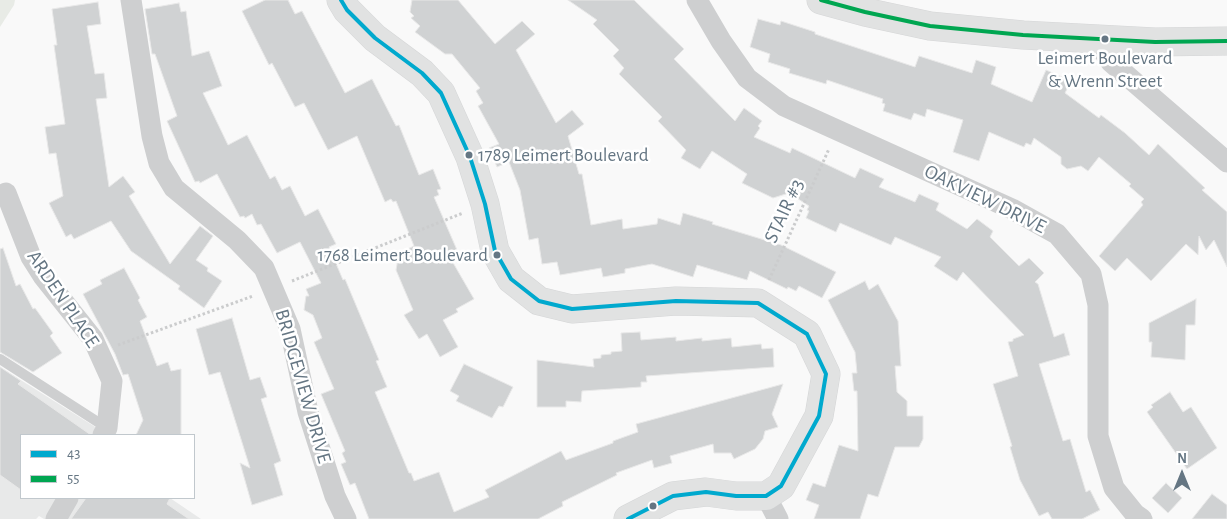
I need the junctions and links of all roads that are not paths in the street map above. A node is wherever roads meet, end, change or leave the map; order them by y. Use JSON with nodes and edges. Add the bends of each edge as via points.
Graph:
{"nodes":[{"id":1,"x":131,"y":0,"type":"edge"},
{"id":2,"x":341,"y":0,"type":"edge"},
{"id":3,"x":697,"y":0,"type":"edge"},
{"id":4,"x":821,"y":0,"type":"edge"},
{"id":5,"x":1096,"y":40,"type":"junction"},
{"id":6,"x":1227,"y":41,"type":"edge"},
{"id":7,"x":1227,"y":162,"type":"edge"},
{"id":8,"x":6,"y":193,"type":"dead end"},
{"id":9,"x":0,"y":359,"type":"edge"},
{"id":10,"x":105,"y":432,"type":"edge"},
{"id":11,"x":67,"y":499,"type":"edge"},
{"id":12,"x":772,"y":508,"type":"edge"},
{"id":13,"x":56,"y":519,"type":"edge"},
{"id":14,"x":346,"y":519,"type":"edge"},
{"id":15,"x":628,"y":519,"type":"edge"},
{"id":16,"x":1142,"y":519,"type":"edge"}],
"edges":[{"from":1,"to":14,"type":"street","name":"BRIDGEVIEW DRIVE","via":[[159,163],[174,188],[237,240],[264,268],[290,329],[308,412],[335,496]]},
{"from":2,"to":12,"type":"street","via":[[375,38],[422,73],[440,93],[470,157],[495,251],[511,279],[539,302],[572,309],[676,302],[758,303],[807,334],[826,374],[819,416]]},
{"from":3,"to":16,"type":"street","name":"OAKVIEW DRIVE","via":[[747,78],[784,106],[1012,209],[1057,234],[1090,274],[1098,305],[1098,436],[1114,488]]},
{"from":4,"to":5,"type":"street","via":[[930,26]]},
{"from":5,"to":6,"type":"street"},
{"from":5,"to":7,"type":"street","via":[[1111,62]]},
{"from":8,"to":10,"type":"street","name":"ARDEN PLACE","via":[[31,257],[94,339],[112,381]]},
{"from":9,"to":10,"type":"lane"},
{"from":11,"to":13,"type":"street"},
{"from":12,"to":15,"type":"street","via":[[736,496],[706,492],[673,496]]}]}
